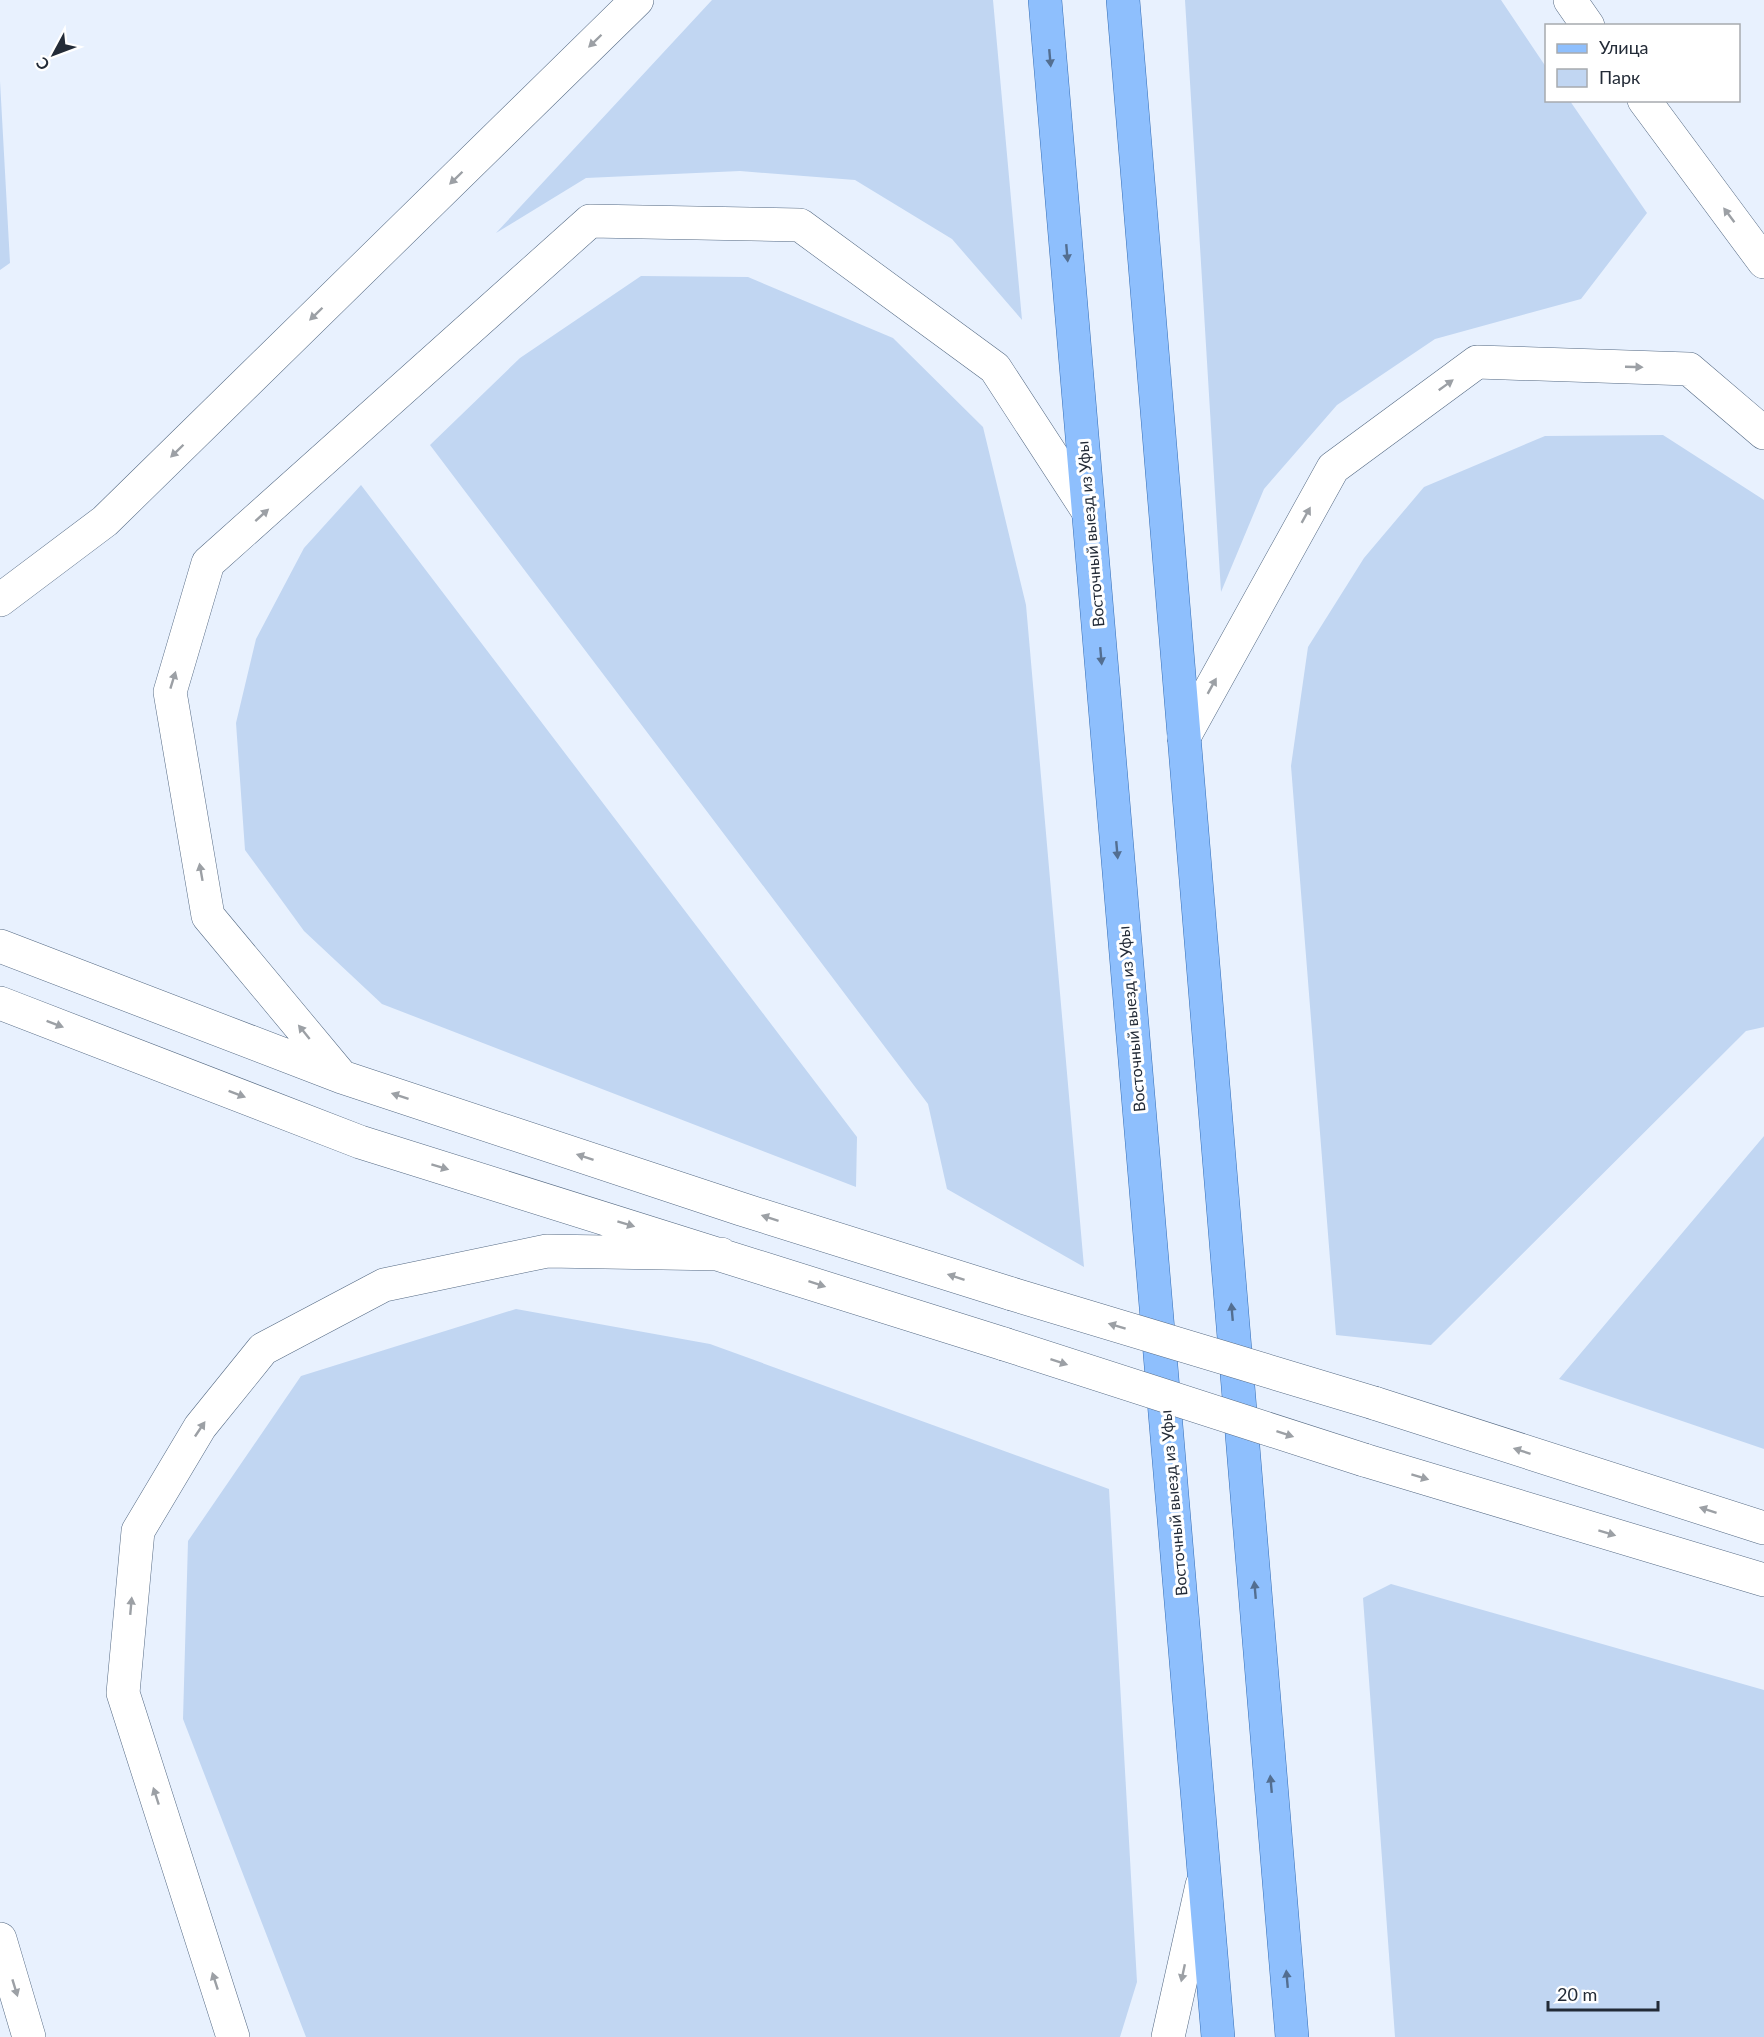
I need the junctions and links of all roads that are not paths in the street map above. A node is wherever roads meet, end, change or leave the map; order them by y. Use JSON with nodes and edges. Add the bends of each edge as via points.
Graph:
{"nodes":[{"id":1,"x":637,"y":0,"type":"edge"},
{"id":2,"x":1045,"y":0,"type":"edge"},
{"id":3,"x":1123,"y":0,"type":"edge"},
{"id":4,"x":1570,"y":0,"type":"edge"},
{"id":5,"x":1587,"y":24,"type":"edge"},
{"id":6,"x":1645,"y":102,"type":"edge"},
{"id":7,"x":1764,"y":262,"type":"edge"},
{"id":8,"x":1764,"y":433,"type":"edge"},
{"id":9,"x":1088,"y":511,"type":"junction"},
{"id":10,"x":0,"y":600,"type":"edge"},
{"id":11,"x":1184,"y":737,"type":"junction"},
{"id":12,"x":0,"y":946,"type":"edge"},
{"id":13,"x":0,"y":1003,"type":"edge"},
{"id":14,"x":342,"y":1077,"type":"junction"},
{"id":15,"x":721,"y":1254,"type":"junction"},
{"id":16,"x":1764,"y":1528,"type":"edge"},
{"id":17,"x":1764,"y":1580,"type":"edge"},
{"id":18,"x":1204,"y":1875,"type":"junction"},
{"id":19,"x":0,"y":1939,"type":"edge"},
{"id":20,"x":29,"y":2037,"type":"edge"},
{"id":21,"x":233,"y":2037,"type":"edge"},
{"id":22,"x":1168,"y":2037,"type":"edge"},
{"id":23,"x":1218,"y":2037,"type":"edge"},
{"id":24,"x":1292,"y":2037,"type":"edge"}],
"edges":[{"from":1,"to":10,"type":"street","one_way":true,"via":[[105,521]]},
{"from":2,"to":9,"type":"main road","name":"Восточный выезд из Уфы","one_way":true},
{"from":3,"to":11,"type":"main road"},
{"from":4,"to":5,"type":"street"},
{"from":7,"to":6,"type":"street","one_way":true},
{"from":11,"to":8,"type":"street","one_way":true,"via":[[1332,468],[1477,362],[1689,369]]},
{"from":14,"to":9,"type":"street","one_way":true,"via":[[208,916],[170,692],[208,563],[590,221],[800,225],[995,368]]},
{"from":9,"to":18,"type":"main road","name":"Восточный выезд из Уфы","one_way":true},
{"from":24,"to":11,"type":"main road","one_way":true},
{"from":12,"to":14,"type":"street"},
{"from":13,"to":15,"type":"street","one_way":true,"via":[[360,1142]]},
{"from":16,"to":14,"type":"street","one_way":true,"bridge":true,"via":[[1374,1403],[741,1209]]},
{"from":15,"to":17,"type":"street","one_way":true,"bridge":true,"via":[[1364,1460]]},
{"from":21,"to":15,"type":"street","one_way":true,"via":[[123,1693],[138,1531],[200,1427],[263,1349],[384,1285],[548,1251]]},
{"from":18,"to":22,"type":"street","one_way":true},
{"from":18,"to":23,"type":"main road","name":"Восточный выезд из Уфы"},
{"from":19,"to":20,"type":"street","one_way":true}]}
